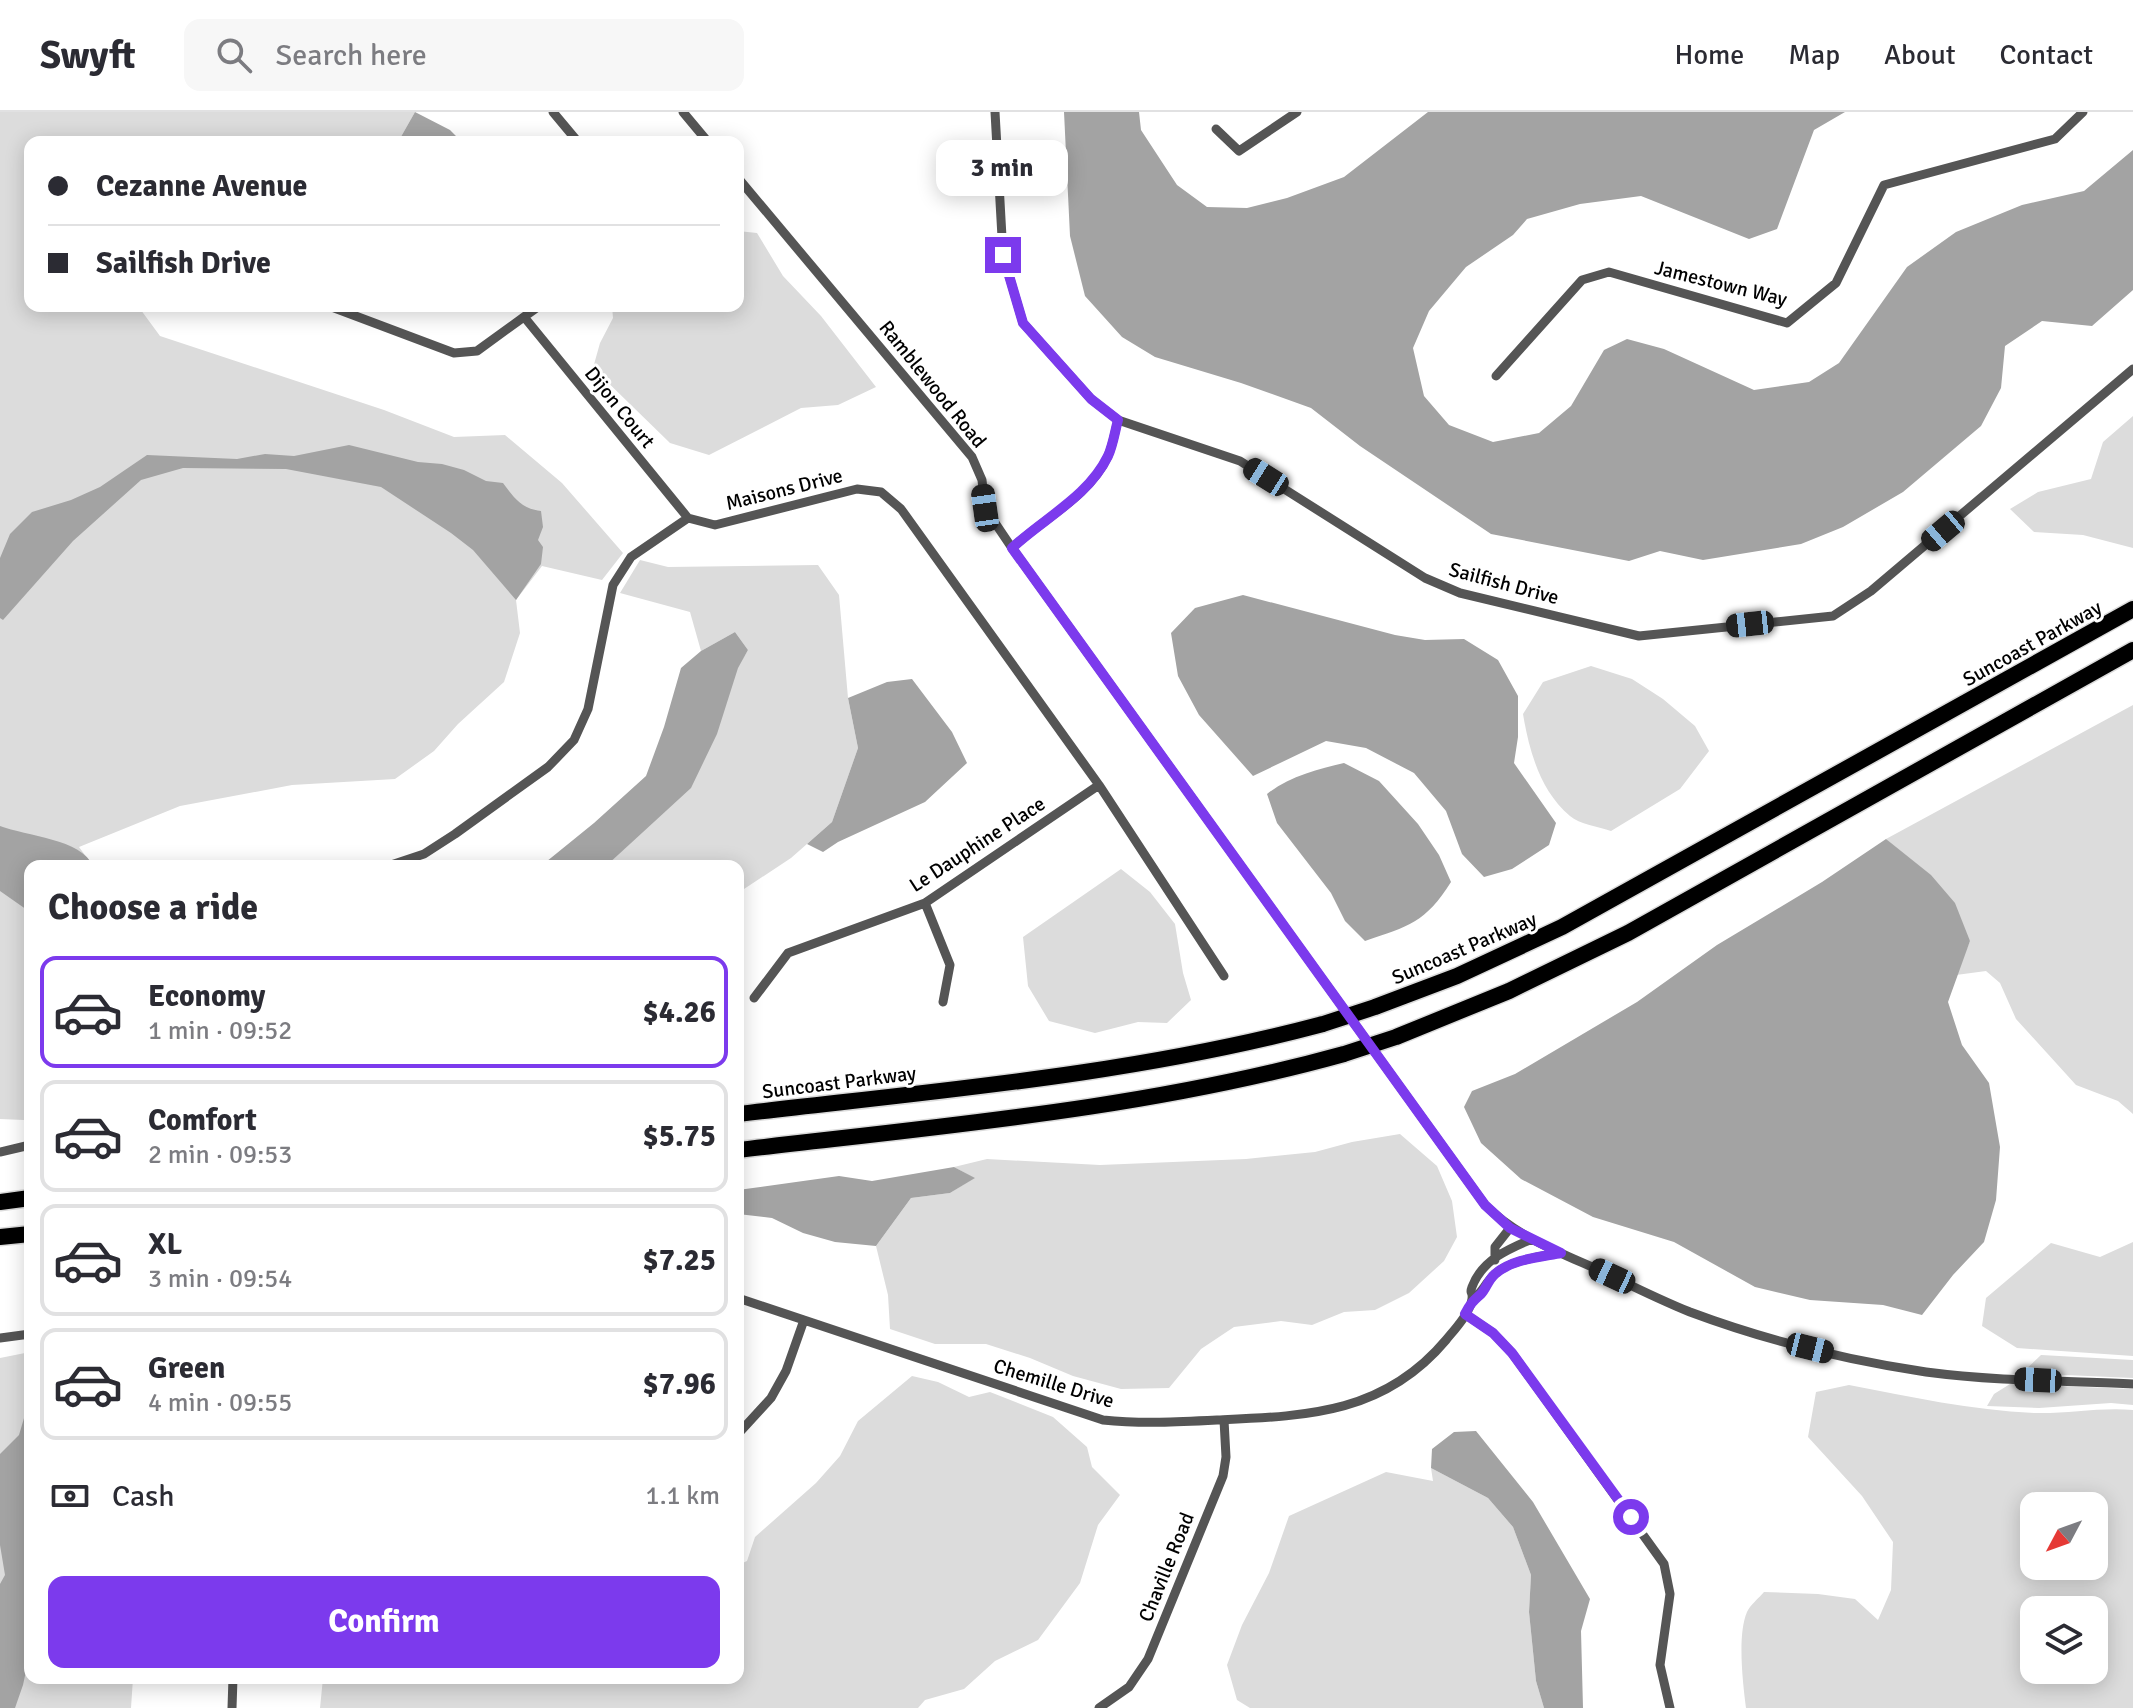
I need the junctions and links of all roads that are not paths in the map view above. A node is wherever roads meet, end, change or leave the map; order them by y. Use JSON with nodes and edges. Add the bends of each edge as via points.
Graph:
{"nodes":[{"id":1,"x":553,"y":112,"type":"edge"},
{"id":2,"x":683,"y":112,"type":"edge"},
{"id":3,"x":995,"y":112,"type":"edge"},
{"id":4,"x":1297,"y":112,"type":"edge"},
{"id":5,"x":2083,"y":112,"type":"edge"},
{"id":6,"x":1216,"y":129,"type":"dead end"},
{"id":7,"x":573,"y":136,"type":"edge"},
{"id":8,"x":703,"y":136,"type":"edge"},
{"id":9,"x":744,"y":185,"type":"edge"},
{"id":10,"x":345,"y":312,"type":"edge"},
{"id":11,"x":532,"y":312,"type":"edge"},
{"id":12,"x":525,"y":318,"type":"junction"},
{"id":13,"x":2133,"y":369,"type":"edge"},
{"id":14,"x":1496,"y":376,"type":"dead end"},
{"id":15,"x":1118,"y":420,"type":"junction"},
{"id":16,"x":688,"y":518,"type":"junction"},
{"id":17,"x":1012,"y":548,"type":"junction"},
{"id":18,"x":2133,"y":609,"type":"edge"},
{"id":19,"x":2133,"y":650,"type":"edge"},
{"id":20,"x":1099,"y":785,"type":"junction"},
{"id":21,"x":406,"y":860,"type":"edge"},
{"id":22,"x":925,"y":903,"type":"junction"},
{"id":23,"x":1224,"y":976,"type":"dead end"},
{"id":24,"x":754,"y":998,"type":"dead end"},
{"id":25,"x":943,"y":1002,"type":"dead end"},
{"id":26,"x":744,"y":1113,"type":"edge"},
{"id":27,"x":24,"y":1146,"type":"edge"},
{"id":28,"x":744,"y":1149,"type":"edge"},
{"id":29,"x":0,"y":1152,"type":"edge"},
{"id":30,"x":24,"y":1199,"type":"edge"},
{"id":31,"x":0,"y":1202,"type":"edge"},
{"id":32,"x":1510,"y":1228,"type":"junction"},
{"id":33,"x":24,"y":1235,"type":"edge"},
{"id":34,"x":0,"y":1237,"type":"edge"},
{"id":35,"x":1532,"y":1239,"type":"junction"},
{"id":36,"x":1561,"y":1253,"type":"junction"},
{"id":37,"x":1493,"y":1258,"type":"junction"},
{"id":38,"x":1503,"y":1269,"type":"junction"},
{"id":39,"x":744,"y":1300,"type":"edge"},
{"id":40,"x":1472,"y":1300,"type":"junction"},
{"id":41,"x":1465,"y":1314,"type":"junction"},
{"id":42,"x":804,"y":1320,"type":"junction"},
{"id":43,"x":24,"y":1335,"type":"edge"},
{"id":44,"x":0,"y":1338,"type":"edge"},
{"id":45,"x":2133,"y":1384,"type":"edge"},
{"id":46,"x":1224,"y":1420,"type":"junction"},
{"id":47,"x":744,"y":1427,"type":"edge"},
{"id":48,"x":233,"y":1684,"type":"edge"},
{"id":49,"x":232,"y":1708,"type":"edge"},
{"id":50,"x":1099,"y":1708,"type":"edge"},
{"id":51,"x":1670,"y":1708,"type":"edge"}],
"edges":[{"from":1,"to":7,"type":"street"},
{"from":2,"to":8,"type":"street"},
{"from":3,"to":15,"type":"street","name":"Sailfish Drive","via":[[1003,255],[1023,323],[1091,399]]},
{"from":4,"to":6,"type":"street","via":[[1239,151]]},
{"from":5,"to":14,"type":"street","name":"Jamestown Way","via":[[2055,139],[1884,185],[1836,283],[1787,323],[1609,272],[1582,280]]},
{"from":9,"to":17,"type":"street","name":"Ramblewood Road","via":[[972,457],[982,480],[985,508]]},
{"from":10,"to":12,"type":"street","via":[[454,353],[477,351]]},
{"from":11,"to":12,"type":"street"},
{"from":12,"to":16,"type":"street","name":"Dijon Court"},
{"from":13,"to":15,"type":"street","name":"Sailfish Drive","via":[[1871,591],[1833,616],[1639,636],[1460,593],[1425,578],[1240,461]]},
{"from":15,"to":17,"type":"street","via":[[1108,455],[1095,476]]},
{"from":16,"to":20,"type":"street","name":"Maisons Drive","via":[[715,525],[857,489],[881,492],[901,509]]},
{"from":16,"to":21,"type":"street","via":[[631,557],[613,585],[588,709],[574,740],[548,767],[455,834]]},
{"from":17,"to":32,"type":"street","name":"Ramblewood Road","via":[[1476,1193]]},
{"from":18,"to":26,"type":"highway","name":"Suncoast Parkway","bridge":true,"via":[[1562,927],[1375,1007],[1218,1050],[1127,1067]]},
{"from":19,"to":28,"type":"highway","bridge":true,"via":[[1628,933],[1509,991],[1396,1037],[1245,1080],[1157,1097]]},
{"from":20,"to":22,"type":"street","name":"Le Dauphine Place"},
{"from":20,"to":23,"type":"street","name":"Maisons Drive"},
{"from":22,"to":24,"type":"street","name":"Le Dauphine Place","via":[[788,953]]},
{"from":22,"to":25,"type":"street","via":[[950,965]]},
{"from":27,"to":29,"type":"street"},
{"from":30,"to":31,"type":"highway"},
{"from":32,"to":35,"type":"street","name":"Ramblewood Road"},
{"from":32,"to":37,"type":"street","name":"Chemille Drive"},
{"from":33,"to":34,"type":"highway"},
{"from":35,"to":36,"type":"street","name":"Ramblewood Road"},
{"from":35,"to":37,"type":"street"},
{"from":36,"to":38,"type":"street","name":"Chemille Drive"},
{"from":36,"to":45,"type":"street","name":"Ramblewood Road","via":[[1688,1311],[1860,1360],[1943,1373]]},
{"from":37,"to":38,"type":"street"},
{"from":37,"to":40,"type":"street","name":"Chemille Drive","via":[[1471,1289]]},
{"from":38,"to":40,"type":"street","name":"Chemille Drive"},
{"from":39,"to":42,"type":"street","name":"Chemille Drive"},
{"from":40,"to":41,"type":"street","name":"Chemille Drive"},
{"from":41,"to":46,"type":"street","name":"Chemille Drive","via":[[1423,1363],[1367,1399],[1307,1416]]},
{"from":41,"to":51,"type":"street","via":[[1512,1353],[1664,1564],[1670,1594],[1660,1665]]},
{"from":42,"to":46,"type":"street","name":"Chemille Drive","via":[[1103,1420]]},
{"from":42,"to":47,"type":"street","via":[[771,1398]]},
{"from":43,"to":44,"type":"street"},
{"from":46,"to":50,"type":"street","name":"Chaville Road","via":[[1223,1476],[1148,1659],[1129,1687]]},
{"from":48,"to":49,"type":"street"}]}
